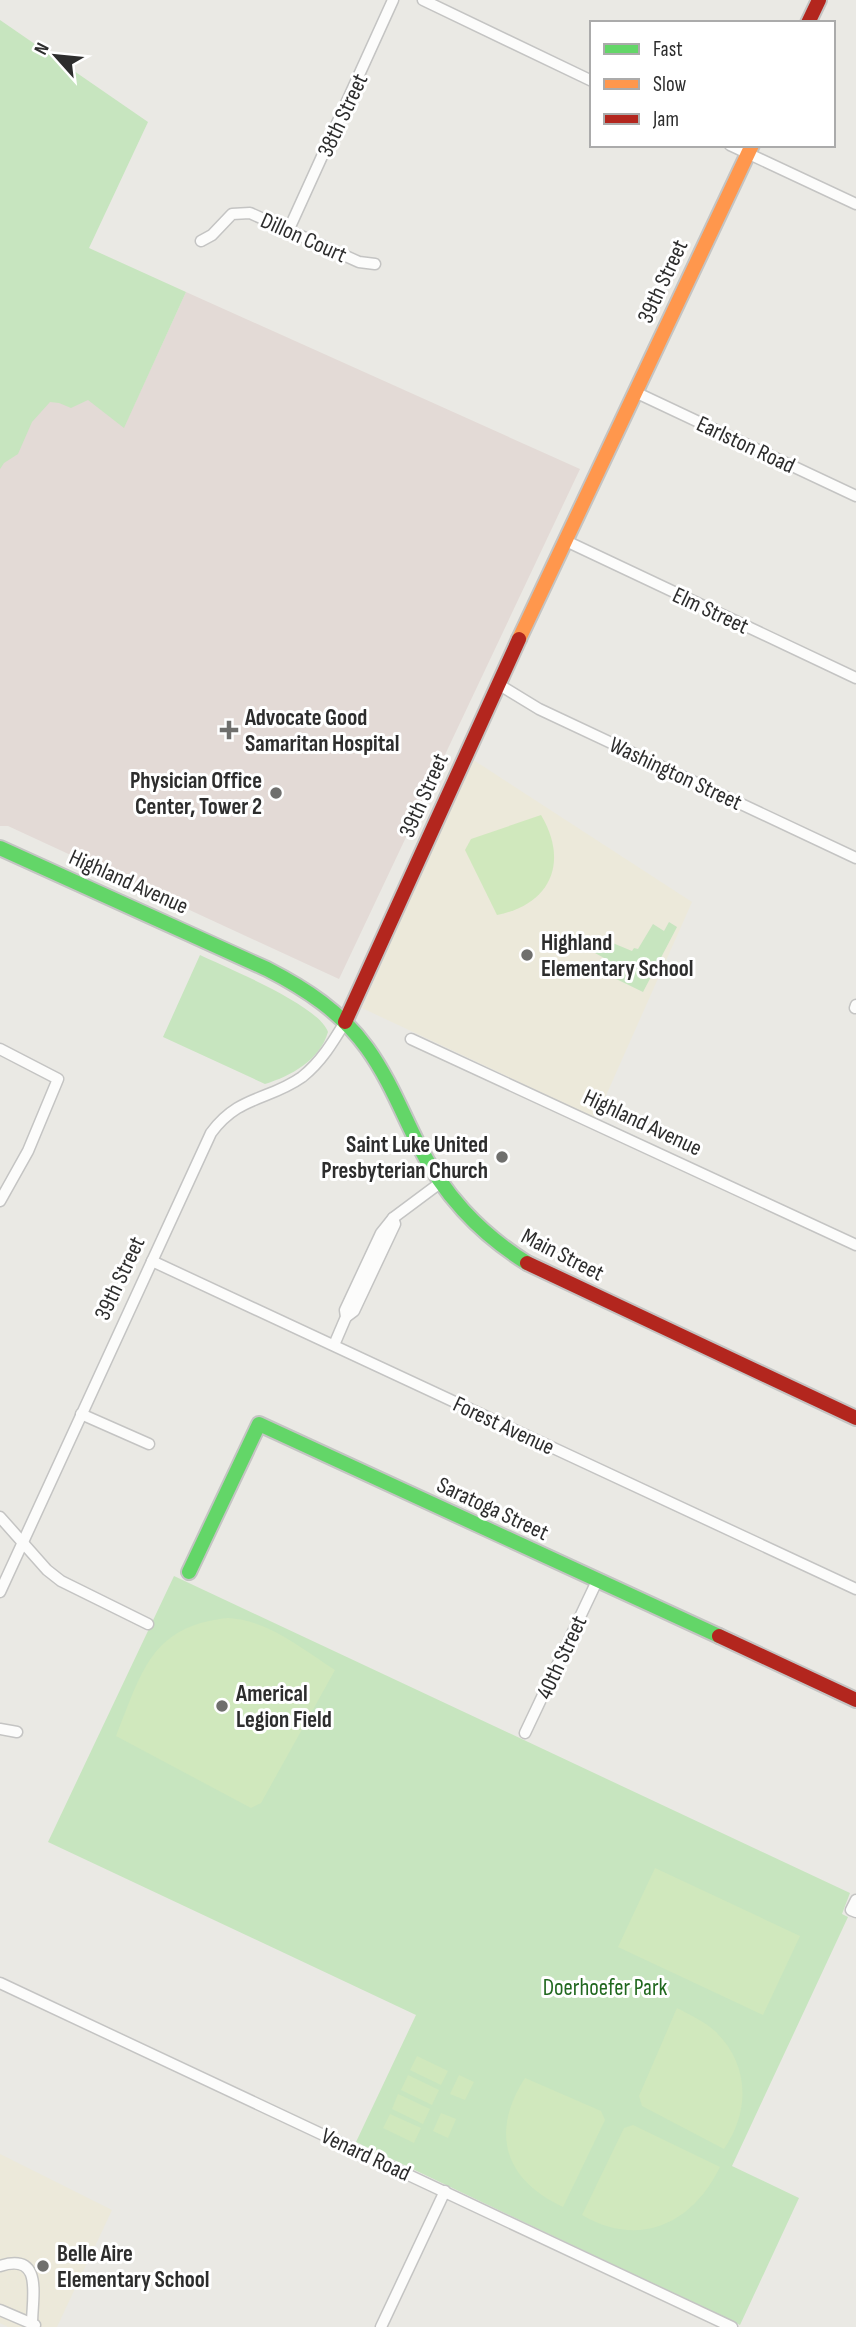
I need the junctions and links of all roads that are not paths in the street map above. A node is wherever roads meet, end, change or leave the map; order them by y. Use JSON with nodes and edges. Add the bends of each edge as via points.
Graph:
{"nodes":[{"id":1,"x":393,"y":0,"type":"edge"},
{"id":2,"x":423,"y":0,"type":"edge"},
{"id":3,"x":819,"y":0,"type":"edge"},
{"id":4,"x":809,"y":21,"type":"edge"},
{"id":5,"x":590,"y":80,"type":"edge"},
{"id":6,"x":750,"y":149,"type":"edge"},
{"id":7,"x":856,"y":204,"type":"edge"},
{"id":8,"x":289,"y":229,"type":"junction"},
{"id":9,"x":201,"y":241,"type":"dead end"},
{"id":10,"x":375,"y":264,"type":"dead end"},
{"id":11,"x":635,"y":392,"type":"junction"},
{"id":12,"x":856,"y":496,"type":"edge"},
{"id":13,"x":566,"y":541,"type":"junction"},
{"id":14,"x":856,"y":678,"type":"edge"},
{"id":15,"x":498,"y":684,"type":"junction"},
{"id":16,"x":0,"y":848,"type":"edge"},
{"id":17,"x":856,"y":858,"type":"edge"},
{"id":18,"x":345,"y":1021,"type":"junction"},
{"id":19,"x":411,"y":1039,"type":"dead end"},
{"id":20,"x":0,"y":1049,"type":"edge"},
{"id":21,"x":440,"y":1183,"type":"junction"},
{"id":22,"x":0,"y":1201,"type":"edge"},
{"id":23,"x":856,"y":1245,"type":"edge"},
{"id":24,"x":152,"y":1261,"type":"junction"},
{"id":25,"x":334,"y":1345,"type":"junction"},
{"id":26,"x":81,"y":1414,"type":"junction"},
{"id":27,"x":856,"y":1418,"type":"edge"},
{"id":28,"x":149,"y":1444,"type":"dead end"},
{"id":29,"x":0,"y":1517,"type":"edge"},
{"id":30,"x":23,"y":1542,"type":"junction"},
{"id":31,"x":189,"y":1572,"type":"dead end"},
{"id":32,"x":597,"y":1581,"type":"junction"},
{"id":33,"x":856,"y":1589,"type":"edge"},
{"id":34,"x":0,"y":1592,"type":"edge"},
{"id":35,"x":148,"y":1624,"type":"dead end"},
{"id":36,"x":856,"y":1700,"type":"edge"},
{"id":37,"x":0,"y":1729,"type":"edge"},
{"id":38,"x":17,"y":1732,"type":"dead end"},
{"id":39,"x":525,"y":1733,"type":"dead end"},
{"id":40,"x":0,"y":1983,"type":"edge"},
{"id":41,"x":445,"y":2191,"type":"junction"},
{"id":42,"x":0,"y":2266,"type":"edge"},
{"id":43,"x":0,"y":2310,"type":"edge"},
{"id":44,"x":35,"y":2326,"type":"edge"},
{"id":45,"x":382,"y":2327,"type":"edge"},
{"id":46,"x":732,"y":2327,"type":"edge"}],
"edges":[{"from":1,"to":8,"type":"street","name":"38th Street"},
{"from":2,"to":5,"type":"street"},
{"from":3,"to":4,"type":"street"},
{"from":6,"to":7,"type":"street"},
{"from":6,"to":11,"type":"street","name":"39th Street"},
{"from":8,"to":9,"type":"street","name":"Dillon Court","via":[[240,212]]},
{"from":8,"to":10,"type":"street","name":"Dillon Court","via":[[359,262]]},
{"from":11,"to":12,"type":"street","name":"Earlston Road"},
{"from":11,"to":13,"type":"street","name":"39th Street"},
{"from":13,"to":14,"type":"street","name":"Elm Street"},
{"from":13,"to":15,"type":"street","name":"39th Street"},
{"from":15,"to":17,"type":"street","name":"Washington Street","via":[[539,709]]},
{"from":15,"to":18,"type":"street","name":"39th Street"},
{"from":16,"to":18,"type":"street","name":"Highland Avenue","via":[[283,976]]},
{"from":18,"to":21,"type":"street","name":"Main Street","via":[[378,1063]]},
{"from":18,"to":24,"type":"street","name":"39th Street","via":[[331,1046],[301,1077],[246,1102],[220,1121]]},
{"from":19,"to":23,"type":"street","name":"Highland Avenue"},
{"from":20,"to":22,"type":"street","via":[[58,1079],[28,1151]]},
{"from":21,"to":25,"type":"street","via":[[393,1218],[381,1233]]},
{"from":21,"to":27,"type":"street","name":"Main Street","via":[[480,1231],[524,1262]]},
{"from":24,"to":25,"type":"street","name":"Forest Avenue"},
{"from":24,"to":26,"type":"street","name":"39th Street"},
{"from":25,"to":33,"type":"street","name":"Forest Avenue"},
{"from":26,"to":28,"type":"street"},
{"from":26,"to":30,"type":"street","name":"39th Street"},
{"from":29,"to":30,"type":"street"},
{"from":30,"to":34,"type":"street","name":"39th Street"},
{"from":30,"to":35,"type":"street","via":[[61,1581]]},
{"from":31,"to":32,"type":"street","name":"Saratoga Street","via":[[259,1424]]},
{"from":32,"to":36,"type":"street","name":"Saratoga Street"},
{"from":32,"to":39,"type":"street","name":"40th Street"},
{"from":37,"to":38,"type":"street"},
{"from":40,"to":41,"type":"street","name":"Venard Road"},
{"from":41,"to":45,"type":"street"},
{"from":41,"to":46,"type":"street","name":"Venard Road"},
{"from":42,"to":44,"type":"street","via":[[18,2263],[33,2273]]},
{"from":43,"to":44,"type":"street"}]}
